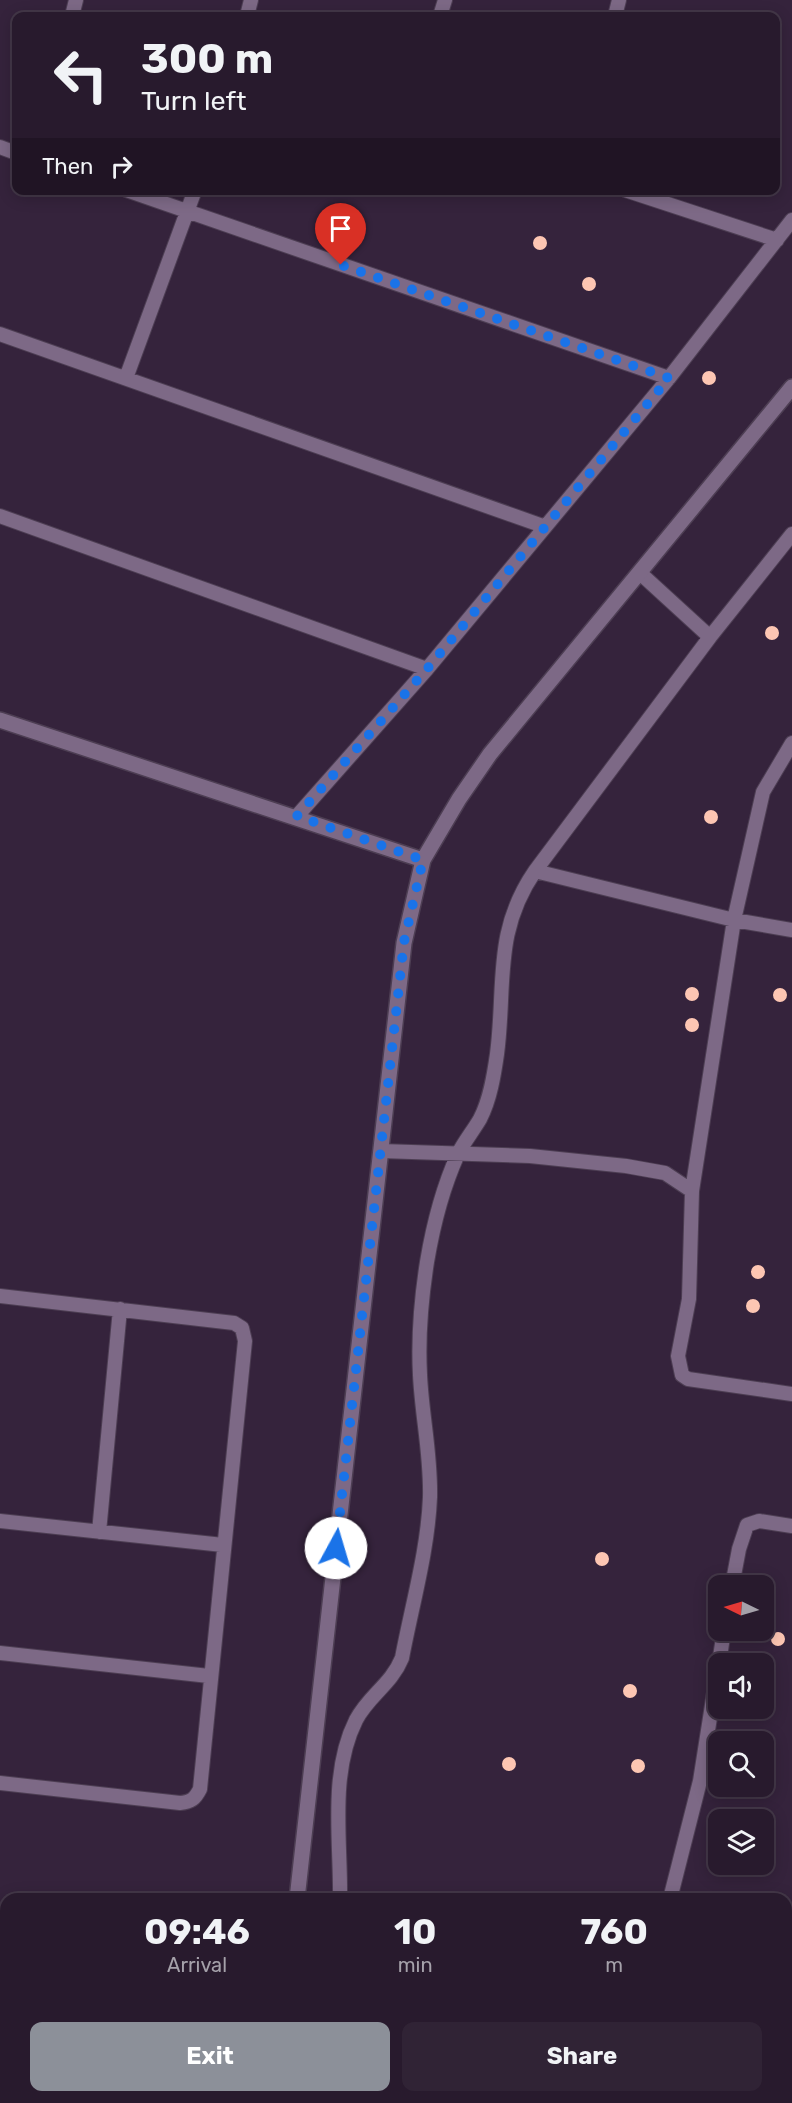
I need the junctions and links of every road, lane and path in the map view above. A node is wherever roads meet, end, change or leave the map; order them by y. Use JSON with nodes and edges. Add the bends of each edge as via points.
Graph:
{"nodes":[{"id":1,"x":140,"y":195,"type":"edge"},
{"id":2,"x":193,"y":195,"type":"edge"},
{"id":3,"x":640,"y":195,"type":"edge"},
{"id":4,"x":188,"y":212,"type":"junction"},
{"id":5,"x":792,"y":220,"type":"edge"},
{"id":6,"x":777,"y":240,"type":"junction"},
{"id":7,"x":0,"y":333,"type":"edge"},
{"id":8,"x":126,"y":378,"type":"junction"},
{"id":9,"x":669,"y":378,"type":"junction"},
{"id":10,"x":792,"y":387,"type":"edge"},
{"id":11,"x":0,"y":516,"type":"edge"},
{"id":12,"x":543,"y":526,"type":"junction"},
{"id":13,"x":792,"y":534,"type":"edge"},
{"id":14,"x":640,"y":573,"type":"junction"},
{"id":15,"x":710,"y":637,"type":"junction"},
{"id":16,"x":427,"y":669,"type":"junction"},
{"id":17,"x":0,"y":720,"type":"edge"},
{"id":18,"x":792,"y":743,"type":"edge"},
{"id":19,"x":297,"y":816,"type":"junction"},
{"id":20,"x":423,"y":860,"type":"junction"},
{"id":21,"x":535,"y":871,"type":"junction"},
{"id":22,"x":734,"y":920,"type":"junction"},
{"id":23,"x":792,"y":930,"type":"edge"},
{"id":24,"x":381,"y":1151,"type":"junction"},
{"id":25,"x":459,"y":1152,"type":"junction"},
{"id":26,"x":692,"y":1191,"type":"junction"},
{"id":27,"x":0,"y":1296,"type":"edge"},
{"id":28,"x":120,"y":1309,"type":"junction"},
{"id":29,"x":792,"y":1394,"type":"edge"},
{"id":30,"x":0,"y":1521,"type":"edge"},
{"id":31,"x":792,"y":1526,"type":"edge"},
{"id":32,"x":99,"y":1532,"type":"junction"},
{"id":33,"x":224,"y":1545,"type":"junction"},
{"id":34,"x":734,"y":1575,"type":"edge"},
{"id":35,"x":0,"y":1653,"type":"edge"},
{"id":36,"x":209,"y":1676,"type":"junction"},
{"id":37,"x":710,"y":1719,"type":"edge"},
{"id":38,"x":0,"y":1783,"type":"edge"},
{"id":39,"x":298,"y":1893,"type":"edge"},
{"id":40,"x":340,"y":1893,"type":"edge"},
{"id":41,"x":672,"y":1893,"type":"edge"}],
"edges":[{"from":1,"to":4,"type":"street"},
{"from":2,"to":4,"type":"street"},
{"from":3,"to":6,"type":"street"},
{"from":4,"to":8,"type":"street"},
{"from":4,"to":9,"type":"street"},
{"from":5,"to":6,"type":"street"},
{"from":6,"to":9,"type":"street"},
{"from":7,"to":8,"type":"street"},
{"from":8,"to":12,"type":"street"},
{"from":9,"to":12,"type":"street"},
{"from":10,"to":14,"type":"street"},
{"from":11,"to":16,"type":"street"},
{"from":12,"to":16,"type":"street"},
{"from":13,"to":15,"type":"street"},
{"from":14,"to":15,"type":"street"},
{"from":14,"to":20,"type":"street","via":[[490,754]]},
{"from":15,"to":21,"type":"street"},
{"from":16,"to":19,"type":"street"},
{"from":17,"to":19,"type":"street"},
{"from":18,"to":22,"type":"street","via":[[763,792]]},
{"from":19,"to":20,"type":"street"},
{"from":20,"to":24,"type":"street","via":[[404,942]]},
{"from":21,"to":22,"type":"street"},
{"from":21,"to":25,"type":"street","via":[[510,918],[501,973],[497,1053],[488,1098],[482,1116]]},
{"from":22,"to":23,"type":"street"},
{"from":22,"to":26,"type":"street"},
{"from":24,"to":25,"type":"street"},
{"from":24,"to":39,"type":"street"},
{"from":25,"to":26,"type":"street","via":[[530,1156],[665,1173]]},
{"from":25,"to":40,"type":"street","via":[[443,1194],[427,1261],[419,1332],[420,1378],[429,1445],[427,1529],[402,1658],[395,1674],[366,1702],[345,1753],[339,1795]]},
{"from":26,"to":29,"type":"street","via":[[691,1276],[679,1368],[688,1379]]},
{"from":27,"to":28,"type":"street"},
{"from":28,"to":32,"type":"street"},
{"from":28,"to":33,"type":"street","via":[[234,1323],[244,1334]]},
{"from":30,"to":32,"type":"street"},
{"from":31,"to":34,"type":"street","via":[[759,1521],[747,1525]]},
{"from":32,"to":33,"type":"street"},
{"from":33,"to":36,"type":"street"},
{"from":35,"to":36,"type":"street"},
{"from":36,"to":38,"type":"street","via":[[200,1789],[193,1800],[180,1803]]},
{"from":37,"to":41,"type":"street","via":[[700,1780]]}]}
